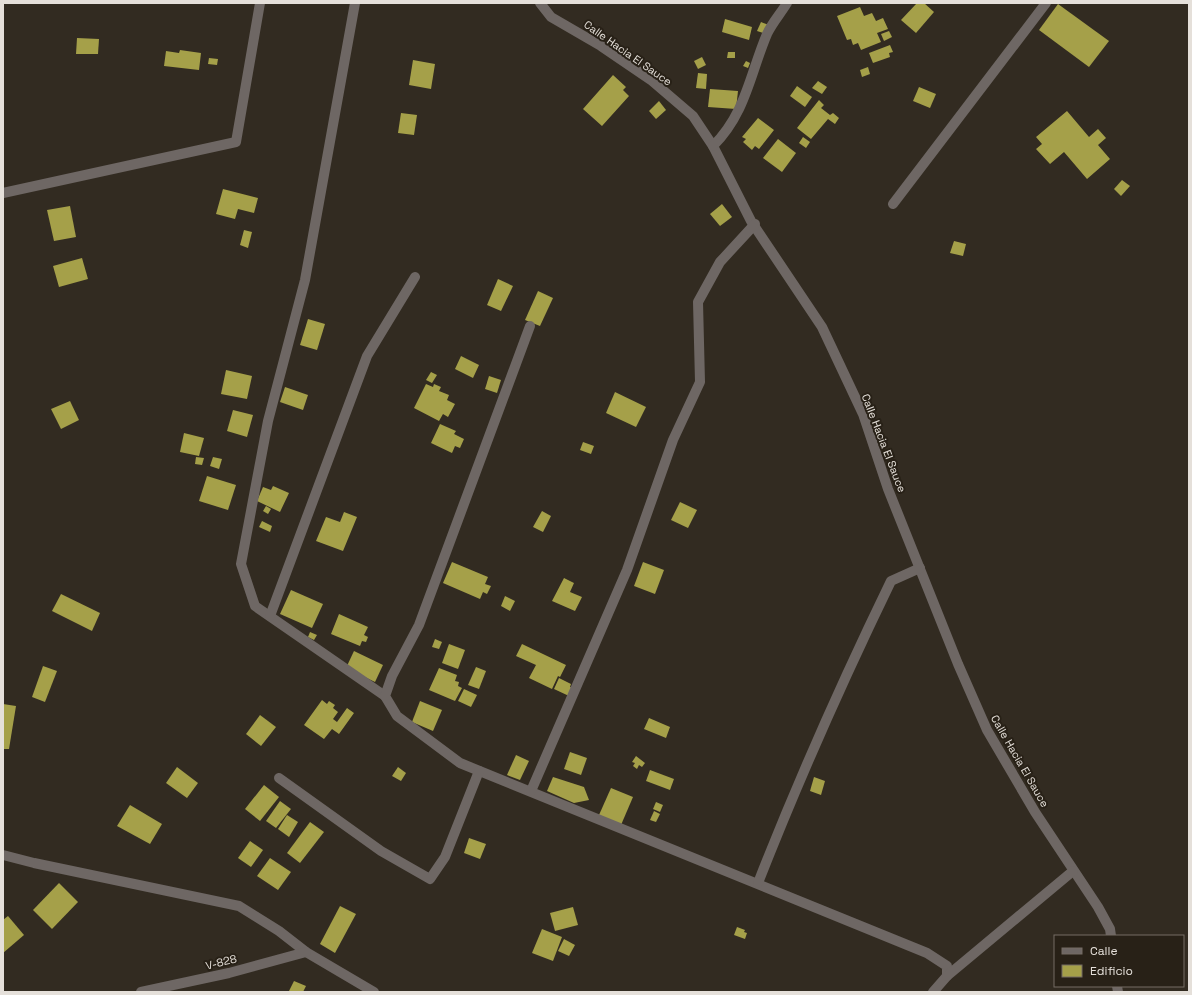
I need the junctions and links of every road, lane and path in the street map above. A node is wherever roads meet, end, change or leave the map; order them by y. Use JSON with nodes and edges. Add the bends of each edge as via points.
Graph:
{"nodes":[{"id":1,"x":260,"y":3,"type":"edge"},
{"id":2,"x":356,"y":3,"type":"edge"},
{"id":3,"x":540,"y":3,"type":"edge"},
{"id":4,"x":787,"y":3,"type":"edge"},
{"id":5,"x":1046,"y":3,"type":"edge"},
{"id":6,"x":713,"y":146,"type":"junction"},
{"id":7,"x":3,"y":193,"type":"edge"},
{"id":8,"x":893,"y":204,"type":"dead end"},
{"id":9,"x":755,"y":224,"type":"junction"},
{"id":10,"x":415,"y":277,"type":"dead end"},
{"id":11,"x":530,"y":326,"type":"dead end"},
{"id":12,"x":920,"y":568,"type":"junction"},
{"id":13,"x":270,"y":616,"type":"junction"},
{"id":14,"x":385,"y":696,"type":"junction"},
{"id":15,"x":479,"y":770,"type":"junction"},
{"id":16,"x":279,"y":778,"type":"dead end"},
{"id":17,"x":531,"y":791,"type":"junction"},
{"id":18,"x":3,"y":855,"type":"edge"},
{"id":19,"x":1073,"y":871,"type":"junction"},
{"id":20,"x":758,"y":883,"type":"junction"},
{"id":21,"x":1111,"y":935,"type":"edge"},
{"id":22,"x":306,"y":952,"type":"junction"},
{"id":23,"x":947,"y":976,"type":"junction"},
{"id":24,"x":141,"y":992,"type":"edge"},
{"id":25,"x":374,"y":992,"type":"edge"},
{"id":26,"x":933,"y":992,"type":"edge"}],
"edges":[{"from":1,"to":7,"type":"street","via":[[236,142]]},
{"from":2,"to":13,"type":"street","via":[[305,280],[268,421],[241,564],[255,606]]},
{"from":3,"to":6,"type":"street","name":"Calle Hacia El Sauce","via":[[551,17],[601,46],[651,80],[693,116]]},
{"from":4,"to":6,"type":"street","via":[[767,32],[743,102],[726,133]]},
{"from":5,"to":8,"type":"street"},
{"from":6,"to":9,"type":"street","name":"Calle Hacia El Sauce","via":[[751,221]]},
{"from":9,"to":12,"type":"street","name":"Calle Hacia El Sauce","via":[[822,327],[863,414],[888,489]]},
{"from":9,"to":17,"type":"street","via":[[720,262],[698,302],[700,382],[673,440],[627,570]]},
{"from":10,"to":13,"type":"street","via":[[367,356]]},
{"from":11,"to":14,"type":"street","via":[[419,624],[392,676]]},
{"from":12,"to":19,"type":"street","name":"Calle Hacia El Sauce","via":[[987,730]]},
{"from":12,"to":20,"type":"street","via":[[891,581],[852,663]]},
{"from":13,"to":14,"type":"street"},
{"from":14,"to":15,"type":"street","via":[[396,716],[460,763]]},
{"from":15,"to":16,"type":"street","via":[[446,857],[430,879],[380,851]]},
{"from":15,"to":17,"type":"street"},
{"from":17,"to":20,"type":"street"},
{"from":18,"to":22,"type":"street","via":[[34,864],[239,906],[279,931]]},
{"from":19,"to":21,"type":"street","name":"Calle Hacia El Sauce","via":[[1098,907]]},
{"from":19,"to":23,"type":"street"},
{"from":20,"to":23,"type":"street","via":[[927,953],[947,966]]},
{"from":22,"to":24,"type":"street","name":"V-828","via":[[229,973]]},
{"from":22,"to":25,"type":"street"},
{"from":23,"to":26,"type":"street"}]}
